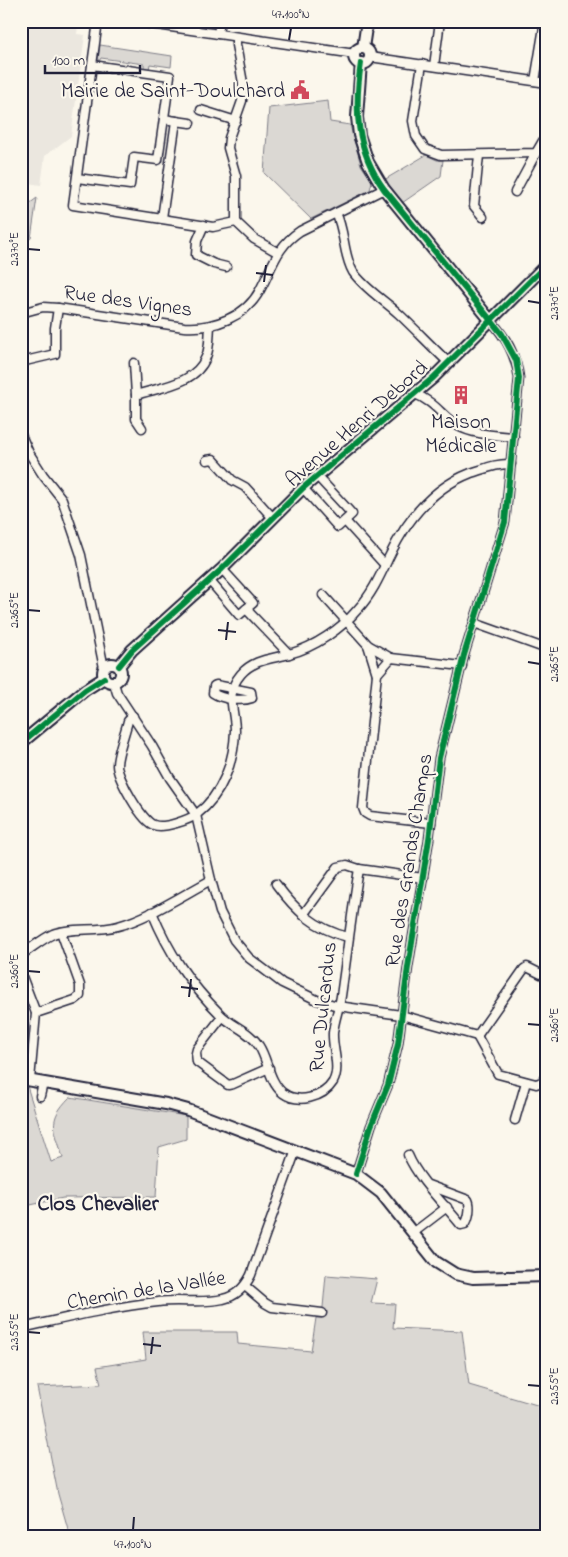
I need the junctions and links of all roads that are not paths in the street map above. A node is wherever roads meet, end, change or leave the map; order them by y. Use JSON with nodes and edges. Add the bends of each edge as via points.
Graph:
{"nodes":[{"id":1,"x":98,"y":21,"type":"edge"},
{"id":2,"x":130,"y":21,"type":"edge"},
{"id":3,"x":220,"y":21,"type":"edge"},
{"id":4,"x":366,"y":21,"type":"edge"},
{"id":5,"x":440,"y":21,"type":"edge"},
{"id":6,"x":545,"y":21,"type":"edge"},
{"id":7,"x":165,"y":24,"type":"edge"},
{"id":8,"x":218,"y":34,"type":"junction"},
{"id":9,"x":236,"y":37,"type":"junction"},
{"id":10,"x":359,"y":55,"type":"junction"},
{"id":11,"x":370,"y":57,"type":"joint"},
{"id":12,"x":422,"y":64,"type":"junction"},
{"id":13,"x":92,"y":65,"type":"junction"},
{"id":14,"x":434,"y":66,"type":"junction"},
{"id":15,"x":535,"y":81,"type":"junction"},
{"id":16,"x":547,"y":83,"type":"edge"},
{"id":17,"x":201,"y":110,"type":"dead end"},
{"id":18,"x":164,"y":119,"type":"junction"},
{"id":19,"x":236,"y":120,"type":"junction"},
{"id":20,"x":176,"y":121,"type":"junction"},
{"id":21,"x":190,"y":123,"type":"dead end"},
{"id":22,"x":547,"y":134,"type":"edge"},
{"id":23,"x":536,"y":153,"type":"junction"},
{"id":24,"x":479,"y":155,"type":"junction"},
{"id":25,"x":158,"y":160,"type":"junction"},
{"id":26,"x":170,"y":162,"type":"junction"},
{"id":27,"x":77,"y":178,"type":"junction"},
{"id":28,"x":384,"y":189,"type":"junction"},
{"id":29,"x":515,"y":192,"type":"dead end"},
{"id":30,"x":336,"y":213,"type":"junction"},
{"id":31,"x":483,"y":217,"type":"dead end"},
{"id":32,"x":162,"y":218,"type":"junction"},
{"id":33,"x":236,"y":222,"type":"junction"},
{"id":34,"x":204,"y":225,"type":"junction"},
{"id":35,"x":277,"y":252,"type":"junction"},
{"id":36,"x":547,"y":264,"type":"edge"},
{"id":37,"x":226,"y":267,"type":"dead end"},
{"id":38,"x":58,"y":308,"type":"junction"},
{"id":39,"x":21,"y":313,"type":"edge"},
{"id":40,"x":490,"y":321,"type":"junction"},
{"id":41,"x":210,"y":326,"type":"junction"},
{"id":42,"x":21,"y":362,"type":"edge"},
{"id":43,"x":134,"y":363,"type":"dead end"},
{"id":44,"x":449,"y":363,"type":"junction"},
{"id":45,"x":415,"y":394,"type":"junction"},
{"id":46,"x":136,"y":395,"type":"junction"},
{"id":47,"x":142,"y":428,"type":"dead end"},
{"id":48,"x":21,"y":435,"type":"edge"},
{"id":49,"x":514,"y":437,"type":"junction"},
{"id":50,"x":208,"y":460,"type":"dead end"},
{"id":51,"x":511,"y":464,"type":"junction"},
{"id":52,"x":317,"y":476,"type":"junction"},
{"id":53,"x":303,"y":488,"type":"junction"},
{"id":54,"x":273,"y":518,"type":"junction"},
{"id":55,"x":345,"y":521,"type":"junction"},
{"id":56,"x":385,"y":566,"type":"junction"},
{"id":57,"x":222,"y":569,"type":"junction"},
{"id":58,"x":209,"y":580,"type":"junction"},
{"id":59,"x":324,"y":595,"type":"dead end"},
{"id":60,"x":246,"y":609,"type":"junction"},
{"id":61,"x":346,"y":622,"type":"junction"},
{"id":62,"x":474,"y":623,"type":"junction"},
{"id":63,"x":368,"y":645,"type":"junction"},
{"id":64,"x":547,"y":649,"type":"edge"},
{"id":65,"x":289,"y":654,"type":"junction"},
{"id":66,"x":391,"y":658,"type":"junction"},
{"id":67,"x":119,"y":666,"type":"junction"},
{"id":68,"x":462,"y":666,"type":"junction"},
{"id":69,"x":378,"y":674,"type":"junction"},
{"id":70,"x":107,"y":677,"type":"junction"},
{"id":71,"x":232,"y":687,"type":"junction"},
{"id":72,"x":230,"y":698,"type":"junction"},
{"id":73,"x":133,"y":716,"type":"junction"},
{"id":74,"x":21,"y":743,"type":"edge"},
{"id":75,"x":196,"y":815,"type":"junction"},
{"id":76,"x":431,"y":823,"type":"junction"},
{"id":77,"x":359,"y":869,"type":"junction"},
{"id":78,"x":423,"y":878,"type":"junction"},
{"id":79,"x":211,"y":880,"type":"junction"},
{"id":80,"x":276,"y":884,"type":"dead end"},
{"id":81,"x":152,"y":912,"type":"junction"},
{"id":82,"x":303,"y":915,"type":"junction"},
{"id":83,"x":61,"y":932,"type":"junction"},
{"id":84,"x":348,"y":937,"type":"junction"},
{"id":85,"x":21,"y":955,"type":"edge"},
{"id":86,"x":21,"y":974,"type":"edge"},
{"id":87,"x":547,"y":976,"type":"edge"},
{"id":88,"x":338,"y":1006,"type":"junction"},
{"id":89,"x":36,"y":1013,"type":"junction"},
{"id":90,"x":401,"y":1015,"type":"junction"},
{"id":91,"x":222,"y":1016,"type":"junction"},
{"id":92,"x":477,"y":1036,"type":"junction"},
{"id":93,"x":269,"y":1068,"type":"junction"},
{"id":94,"x":547,"y":1074,"type":"edge"},
{"id":95,"x":26,"y":1080,"type":"edge"},
{"id":96,"x":526,"y":1082,"type":"junction"},
{"id":97,"x":43,"y":1083,"type":"junction"},
{"id":98,"x":40,"y":1096,"type":"dead end"},
{"id":99,"x":515,"y":1120,"type":"dead end"},
{"id":100,"x":296,"y":1150,"type":"junction"},
{"id":101,"x":408,"y":1155,"type":"dead end"},
{"id":102,"x":356,"y":1174,"type":"junction"},
{"id":103,"x":440,"y":1193,"type":"junction"},
{"id":104,"x":446,"y":1207,"type":"junction"},
{"id":105,"x":413,"y":1233,"type":"junction"},
{"id":106,"x":547,"y":1276,"type":"edge"},
{"id":107,"x":245,"y":1286,"type":"junction"},
{"id":108,"x":322,"y":1314,"type":"dead end"},
{"id":109,"x":21,"y":1328,"type":"edge"}],
"edges":[{"from":1,"to":13,"type":"street"},
{"from":2,"to":7,"type":"street"},
{"from":3,"to":8,"type":"street"},
{"from":4,"to":10,"type":"street"},
{"from":5,"to":14,"type":"street"},
{"from":6,"to":15,"type":"street"},
{"from":7,"to":8,"type":"street"},
{"from":8,"to":9,"type":"street"},
{"from":9,"to":10,"type":"street"},
{"from":9,"to":19,"type":"street","via":[[243,85]]},
{"from":10,"to":11,"type":"street","via":[[366,62]]},
{"from":10,"to":28,"type":"street","via":[[357,116],[360,135],[368,162]]},
{"from":11,"to":12,"type":"street"},
{"from":12,"to":14,"type":"street"},
{"from":12,"to":24,"type":"street","via":[[413,121],[416,136],[425,149],[441,155]]},
{"from":13,"to":18,"type":"street","via":[[170,76]]},
{"from":13,"to":27,"type":"street"},
{"from":14,"to":15,"type":"street"},
{"from":15,"to":16,"type":"street"},
{"from":17,"to":19,"type":"street"},
{"from":18,"to":20,"type":"street"},
{"from":18,"to":25,"type":"street"},
{"from":19,"to":33,"type":"street","via":[[228,148],[236,182]]},
{"from":20,"to":21,"type":"street"},
{"from":20,"to":26,"type":"street"},
{"from":22,"to":23,"type":"street"},
{"from":23,"to":24,"type":"street"},
{"from":23,"to":29,"type":"street"},
{"from":24,"to":31,"type":"street","via":[[474,206]]},
{"from":25,"to":26,"type":"street"},
{"from":25,"to":27,"type":"street","via":[[134,157],[130,185]]},
{"from":26,"to":32,"type":"street"},
{"from":27,"to":32,"type":"street","via":[[73,205]]},
{"from":28,"to":30,"type":"street","name":"Rue des Vignes"},
{"from":28,"to":40,"type":"street"},
{"from":30,"to":35,"type":"street","name":"Rue des Vignes","via":[[300,230]]},
{"from":30,"to":44,"type":"street","via":[[348,258],[363,284]]},
{"from":32,"to":34,"type":"street"},
{"from":33,"to":34,"type":"street","via":[[213,227]]},
{"from":33,"to":35,"type":"street","via":[[254,239]]},
{"from":34,"to":37,"type":"street","via":[[196,254]]},
{"from":35,"to":41,"type":"street","name":"Rue des Vignes","via":[[259,292],[248,305],[231,319]]},
{"from":36,"to":40,"type":"street","name":"Avenue Henri Debord"},
{"from":38,"to":39,"type":"street","name":"Rue des Vignes","via":[[43,307]]},
{"from":38,"to":41,"type":"street","name":"Rue des Vignes","via":[[184,327]]},
{"from":38,"to":42,"type":"street","via":[[55,354]]},
{"from":40,"to":44,"type":"street","name":"Avenue Henri Debord"},
{"from":40,"to":49,"type":"street","name":"Rue des Grands Champs","via":[[509,345],[518,367]]},
{"from":41,"to":46,"type":"street","via":[[207,356],[196,372],[185,380]]},
{"from":43,"to":46,"type":"street"},
{"from":44,"to":45,"type":"street","name":"Avenue Henri Debord"},
{"from":45,"to":49,"type":"street","via":[[463,428],[487,435]]},
{"from":45,"to":52,"type":"street","name":"Avenue Henri Debord"},
{"from":46,"to":47,"type":"street","via":[[136,418]]},
{"from":48,"to":70,"type":"street","via":[[43,475],[62,498],[82,555]]},
{"from":49,"to":51,"type":"street","name":"Rue des Grands Champs"},
{"from":50,"to":54,"type":"street","via":[[214,458],[232,480],[245,487]]},
{"from":51,"to":56,"type":"street","via":[[490,466],[467,475],[433,496],[407,525]]},
{"from":51,"to":62,"type":"street","name":"Rue des Grands Champs","via":[[505,522]]},
{"from":52,"to":53,"type":"street","name":"Avenue Henri Debord"},
{"from":52,"to":55,"type":"street","via":[[352,514]]},
{"from":53,"to":54,"type":"street","name":"Avenue Henri Debord"},
{"from":53,"to":55,"type":"street","via":[[338,527]]},
{"from":54,"to":57,"type":"street","name":"Avenue Henri Debord"},
{"from":55,"to":56,"type":"street"},
{"from":56,"to":61,"type":"street","via":[[374,588]]},
{"from":57,"to":58,"type":"street","name":"Avenue Henri Debord"},
{"from":57,"to":60,"type":"street","via":[[253,602]]},
{"from":58,"to":60,"type":"street","via":[[239,615]]},
{"from":58,"to":67,"type":"street","name":"Avenue Henri Debord","via":[[132,650]]},
{"from":59,"to":61,"type":"street"},
{"from":60,"to":65,"type":"street"},
{"from":61,"to":63,"type":"street"},
{"from":61,"to":65,"type":"street","via":[[310,646]]},
{"from":62,"to":64,"type":"street"},
{"from":62,"to":68,"type":"street","name":"Rue des Grands Champs"},
{"from":63,"to":66,"type":"street"},
{"from":63,"to":69,"type":"street"},
{"from":65,"to":71,"type":"street","via":[[253,664]]},
{"from":66,"to":68,"type":"street"},
{"from":66,"to":69,"type":"street"},
{"from":67,"to":70,"type":"street","via":[[108,664]]},
{"from":67,"to":70,"type":"street","via":[[122,676],[119,680]]},
{"from":68,"to":76,"type":"street","name":"Rue des Grands Champs","via":[[439,758]]},
{"from":69,"to":76,"type":"street","via":[[363,808],[370,816]]},
{"from":70,"to":73,"type":"street"},
{"from":70,"to":74,"type":"street","via":[[85,690]]},
{"from":71,"to":72,"type":"street"},
{"from":71,"to":72,"type":"street","via":[[214,686],[212,690],[215,695]]},
{"from":71,"to":72,"type":"street","via":[[251,692],[252,696],[249,700]]},
{"from":72,"to":75,"type":"street","via":[[235,732],[230,764],[217,794]]},
{"from":73,"to":75,"type":"street"},
{"from":73,"to":75,"type":"street","via":[[128,721],[117,766],[134,803],[153,825],[177,823]]},
{"from":75,"to":79,"type":"street"},
{"from":76,"to":78,"type":"street","name":"Rue des Grands Champs"},
{"from":77,"to":78,"type":"street"},
{"from":77,"to":82,"type":"street","via":[[347,865],[338,867]]},
{"from":77,"to":84,"type":"street","name":"Rue Dulcardus"},
{"from":78,"to":90,"type":"street","name":"Rue des Grands Champs"},
{"from":79,"to":81,"type":"street"},
{"from":79,"to":88,"type":"street","via":[[226,925],[250,958],[282,983]]},
{"from":80,"to":82,"type":"street"},
{"from":81,"to":83,"type":"street","via":[[105,930]]},
{"from":81,"to":91,"type":"street","name":"Rue Dulcardus","via":[[180,967]]},
{"from":82,"to":84,"type":"street","via":[[334,934]]},
{"from":83,"to":85,"type":"street","via":[[44,938]]},
{"from":83,"to":89,"type":"street","via":[[80,985],[80,996]]},
{"from":84,"to":88,"type":"street","name":"Rue Dulcardus"},
{"from":86,"to":89,"type":"street"},
{"from":87,"to":92,"type":"street","via":[[531,968],[524,969]]},
{"from":88,"to":90,"type":"street"},
{"from":88,"to":93,"type":"street","name":"Rue Dulcardus","via":[[333,1037],[336,1072],[329,1087],[309,1098],[293,1098],[276,1084]]},
{"from":89,"to":95,"type":"street"},
{"from":90,"to":92,"type":"street"},
{"from":90,"to":102,"type":"street","name":"Rue des Grands Champs","via":[[388,1085]]},
{"from":91,"to":93,"type":"street","name":"Rue Dulcardus","via":[[258,1044]]},
{"from":91,"to":93,"type":"street","via":[[197,1049],[197,1062],[228,1084]]},
{"from":92,"to":96,"type":"street","via":[[498,1074]]},
{"from":94,"to":96,"type":"street","via":[[540,1084]]},
{"from":95,"to":97,"type":"street"},
{"from":96,"to":99,"type":"street"},
{"from":97,"to":98,"type":"street"},
{"from":97,"to":100,"type":"street","via":[[166,1104]]},
{"from":100,"to":102,"type":"street"},
{"from":100,"to":107,"type":"street","name":"Chemin de la Vallée"},
{"from":101,"to":103,"type":"street","via":[[428,1185]]},
{"from":102,"to":105,"type":"street","via":[[381,1193]]},
{"from":103,"to":104,"type":"street"},
{"from":103,"to":104,"type":"street","via":[[468,1200],[467,1222],[461,1225]]},
{"from":104,"to":105,"type":"street"},
{"from":105,"to":106,"type":"street","via":[[436,1262],[455,1274],[473,1278]]},
{"from":107,"to":108,"type":"street","name":"Chemin de la Vallée","via":[[272,1307]]},
{"from":107,"to":109,"type":"street","name":"Chemin de la Vallée","via":[[224,1299],[138,1304]]}]}
